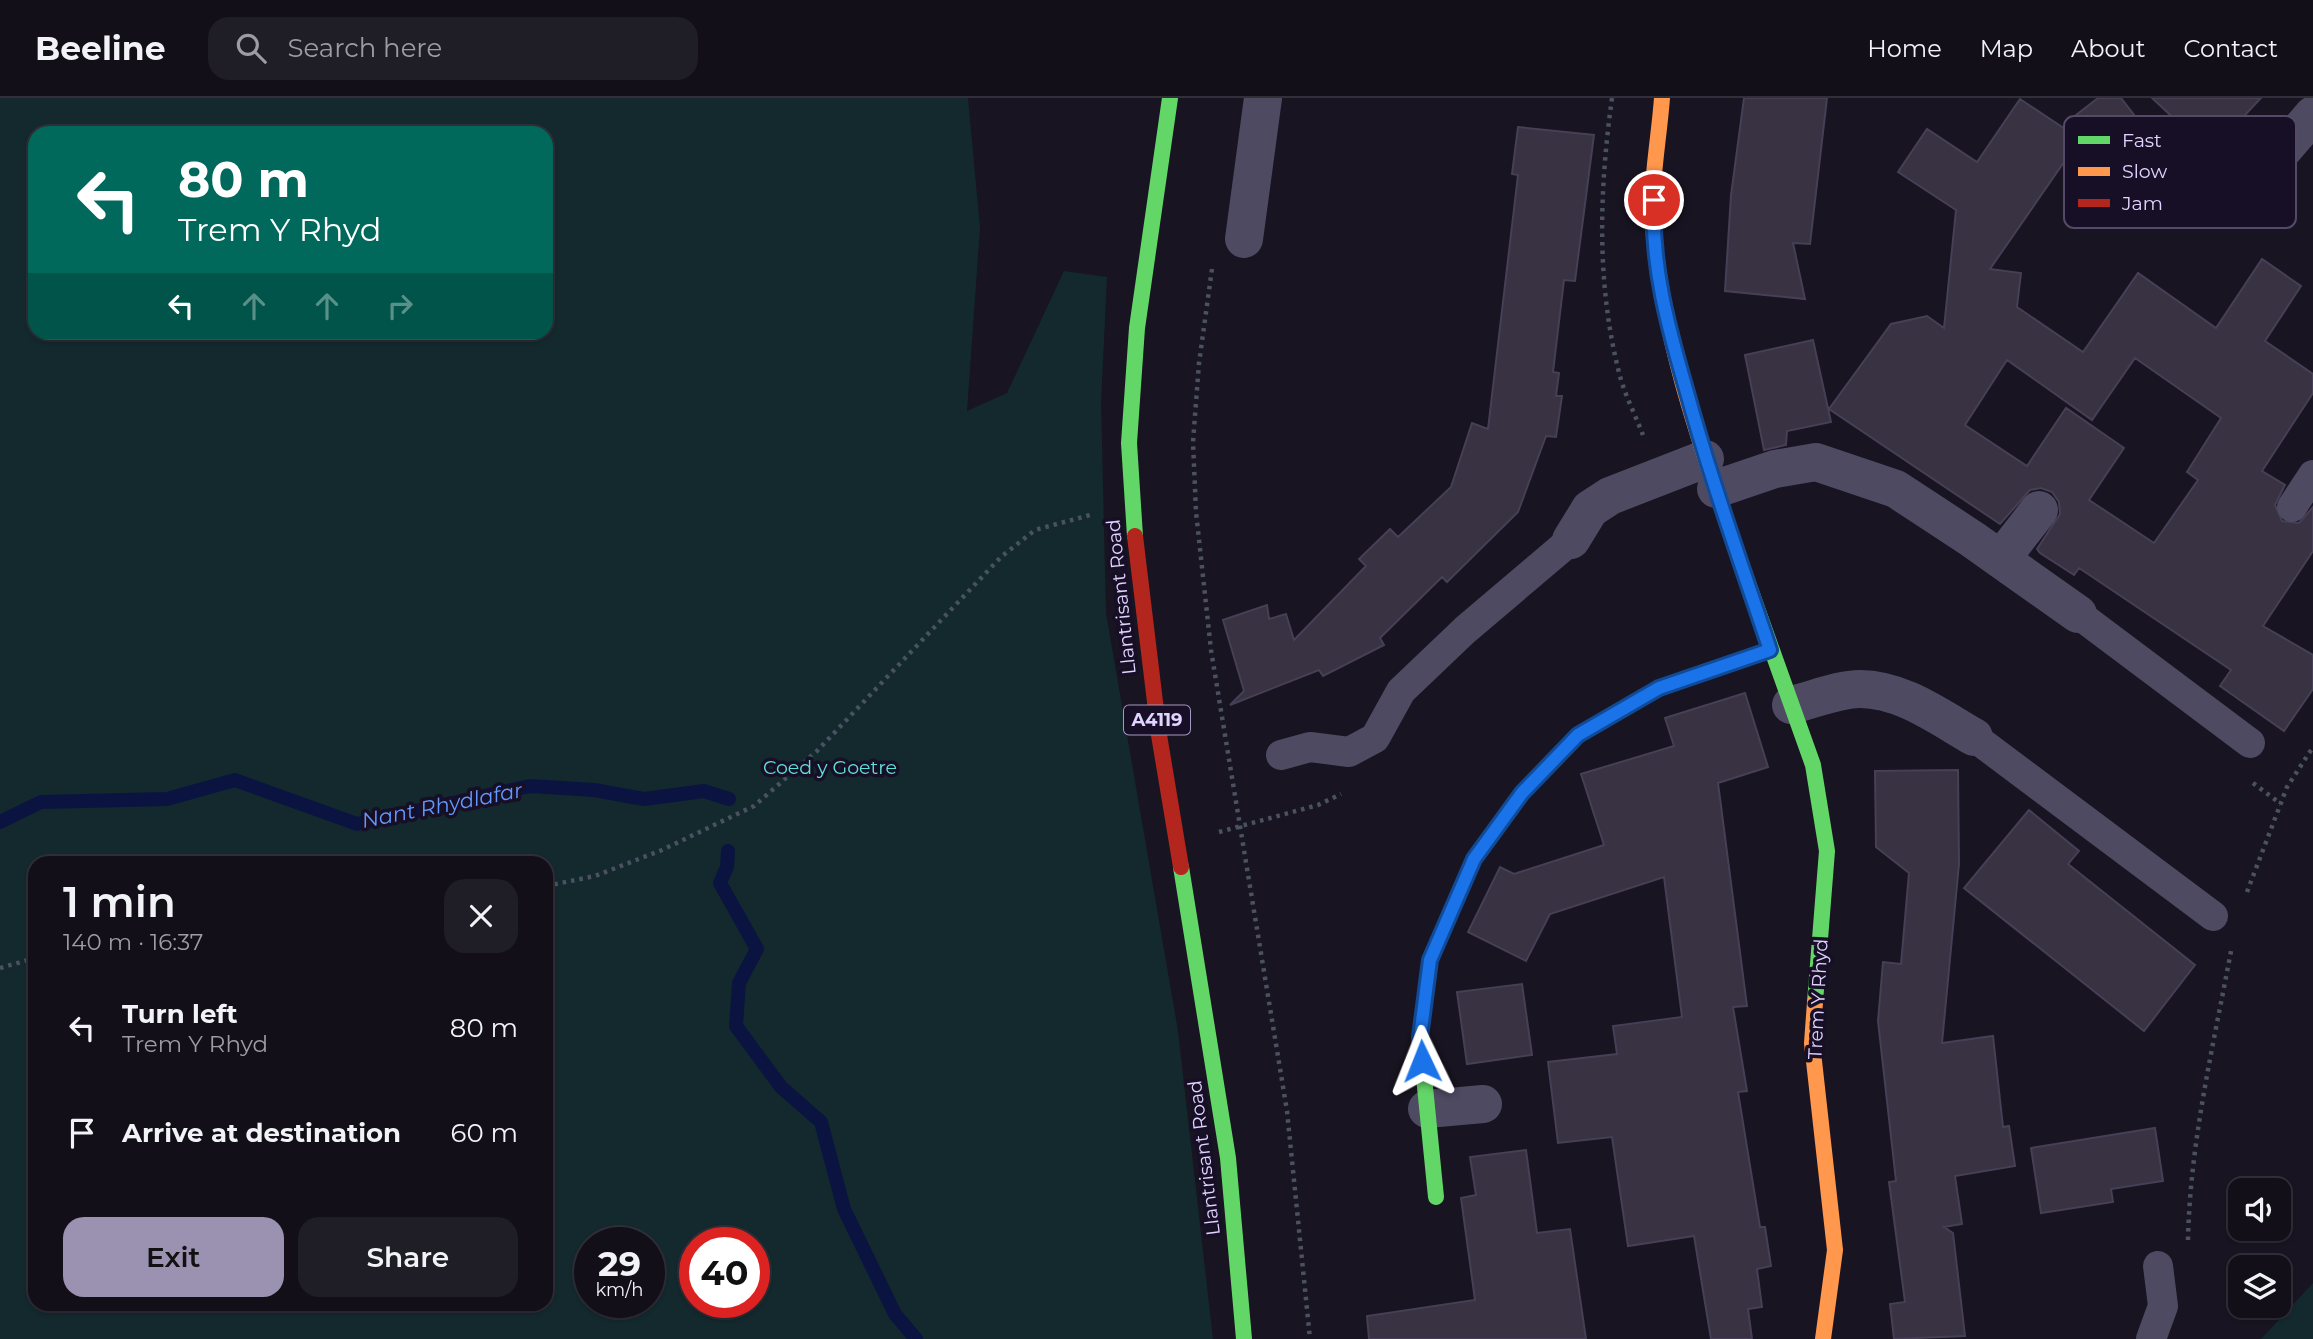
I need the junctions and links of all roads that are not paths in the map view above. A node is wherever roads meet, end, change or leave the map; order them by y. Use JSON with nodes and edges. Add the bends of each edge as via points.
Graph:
{"nodes":[{"id":1,"x":1170,"y":98,"type":"edge"},
{"id":2,"x":1263,"y":98,"type":"edge"},
{"id":3,"x":1662,"y":98,"type":"edge"},
{"id":4,"x":2301,"y":98,"type":"edge"},
{"id":5,"x":2313,"y":107,"type":"edge"},
{"id":6,"x":2313,"y":115,"type":"edge"},
{"id":7,"x":2296,"y":135,"type":"edge"},
{"id":8,"x":1244,"y":239,"type":"dead end"},
{"id":9,"x":1711,"y":474,"type":"junction"},
{"id":10,"x":2313,"y":475,"type":"edge"},
{"id":11,"x":2292,"y":507,"type":"dead end"},
{"id":12,"x":2039,"y":510,"type":"dead end"},
{"id":13,"x":1570,"y":540,"type":"joint"},
{"id":14,"x":2001,"y":559,"type":"junction"},
{"id":15,"x":2078,"y":614,"type":"joint"},
{"id":16,"x":1770,"y":650,"type":"junction"},
{"id":17,"x":1791,"y":705,"type":"junction"},
{"id":18,"x":1974,"y":737,"type":"joint"},
{"id":19,"x":2250,"y":743,"type":"dead end"},
{"id":20,"x":1281,"y":755,"type":"dead end"},
{"id":21,"x":2213,"y":916,"type":"dead end"},
{"id":22,"x":1483,"y":1104,"type":"dead end"},
{"id":23,"x":1427,"y":1109,"type":"junction"},
{"id":24,"x":1436,"y":1197,"type":"dead end"},
{"id":25,"x":2158,"y":1266,"type":"dead end"},
{"id":26,"x":1244,"y":1339,"type":"edge"},
{"id":27,"x":1823,"y":1339,"type":"edge"},
{"id":28,"x":2151,"y":1339,"type":"edge"}],
"edges":[{"from":1,"to":26,"type":"street","name":"Llantrisant Road","number":"A4119","via":[[1130,397],[1133,512],[1159,735],[1228,1158]]},
{"from":2,"to":8,"type":"street"},
{"from":3,"to":9,"type":"street","name":"Trem Y Rhyd","via":[[1653,222],[1662,301]]},
{"from":4,"to":5,"type":"street"},
{"from":6,"to":7,"type":"street"},
{"from":9,"to":13,"type":"street","via":[[1610,496],[1590,509]]},
{"from":9,"to":14,"type":"street","via":[[1816,462],[1896,489]]},
{"from":9,"to":16,"type":"street","name":"Trem Y Rhyd"},
{"from":10,"to":11,"type":"lane"},
{"from":12,"to":14,"type":"street"},
{"from":13,"to":20,"type":"lane","via":[[1401,691],[1375,738],[1349,752],[1310,747]]},
{"from":14,"to":15,"type":"street"},
{"from":15,"to":19,"type":"lane"},
{"from":16,"to":17,"type":"street","name":"Trem Y Rhyd"},
{"from":16,"to":23,"type":"street","via":[[1659,688],[1578,735],[1522,793],[1474,859],[1430,960],[1420,1037]]},
{"from":17,"to":18,"type":"street","via":[[1859,689],[1887,692]]},
{"from":17,"to":27,"type":"street","name":"Trem Y Rhyd","via":[[1813,765],[1827,851],[1812,1043],[1835,1250]]},
{"from":18,"to":21,"type":"lane"},
{"from":22,"to":23,"type":"street"},
{"from":23,"to":24,"type":"street"},
{"from":25,"to":28,"type":"lane","via":[[2163,1306]]}]}
